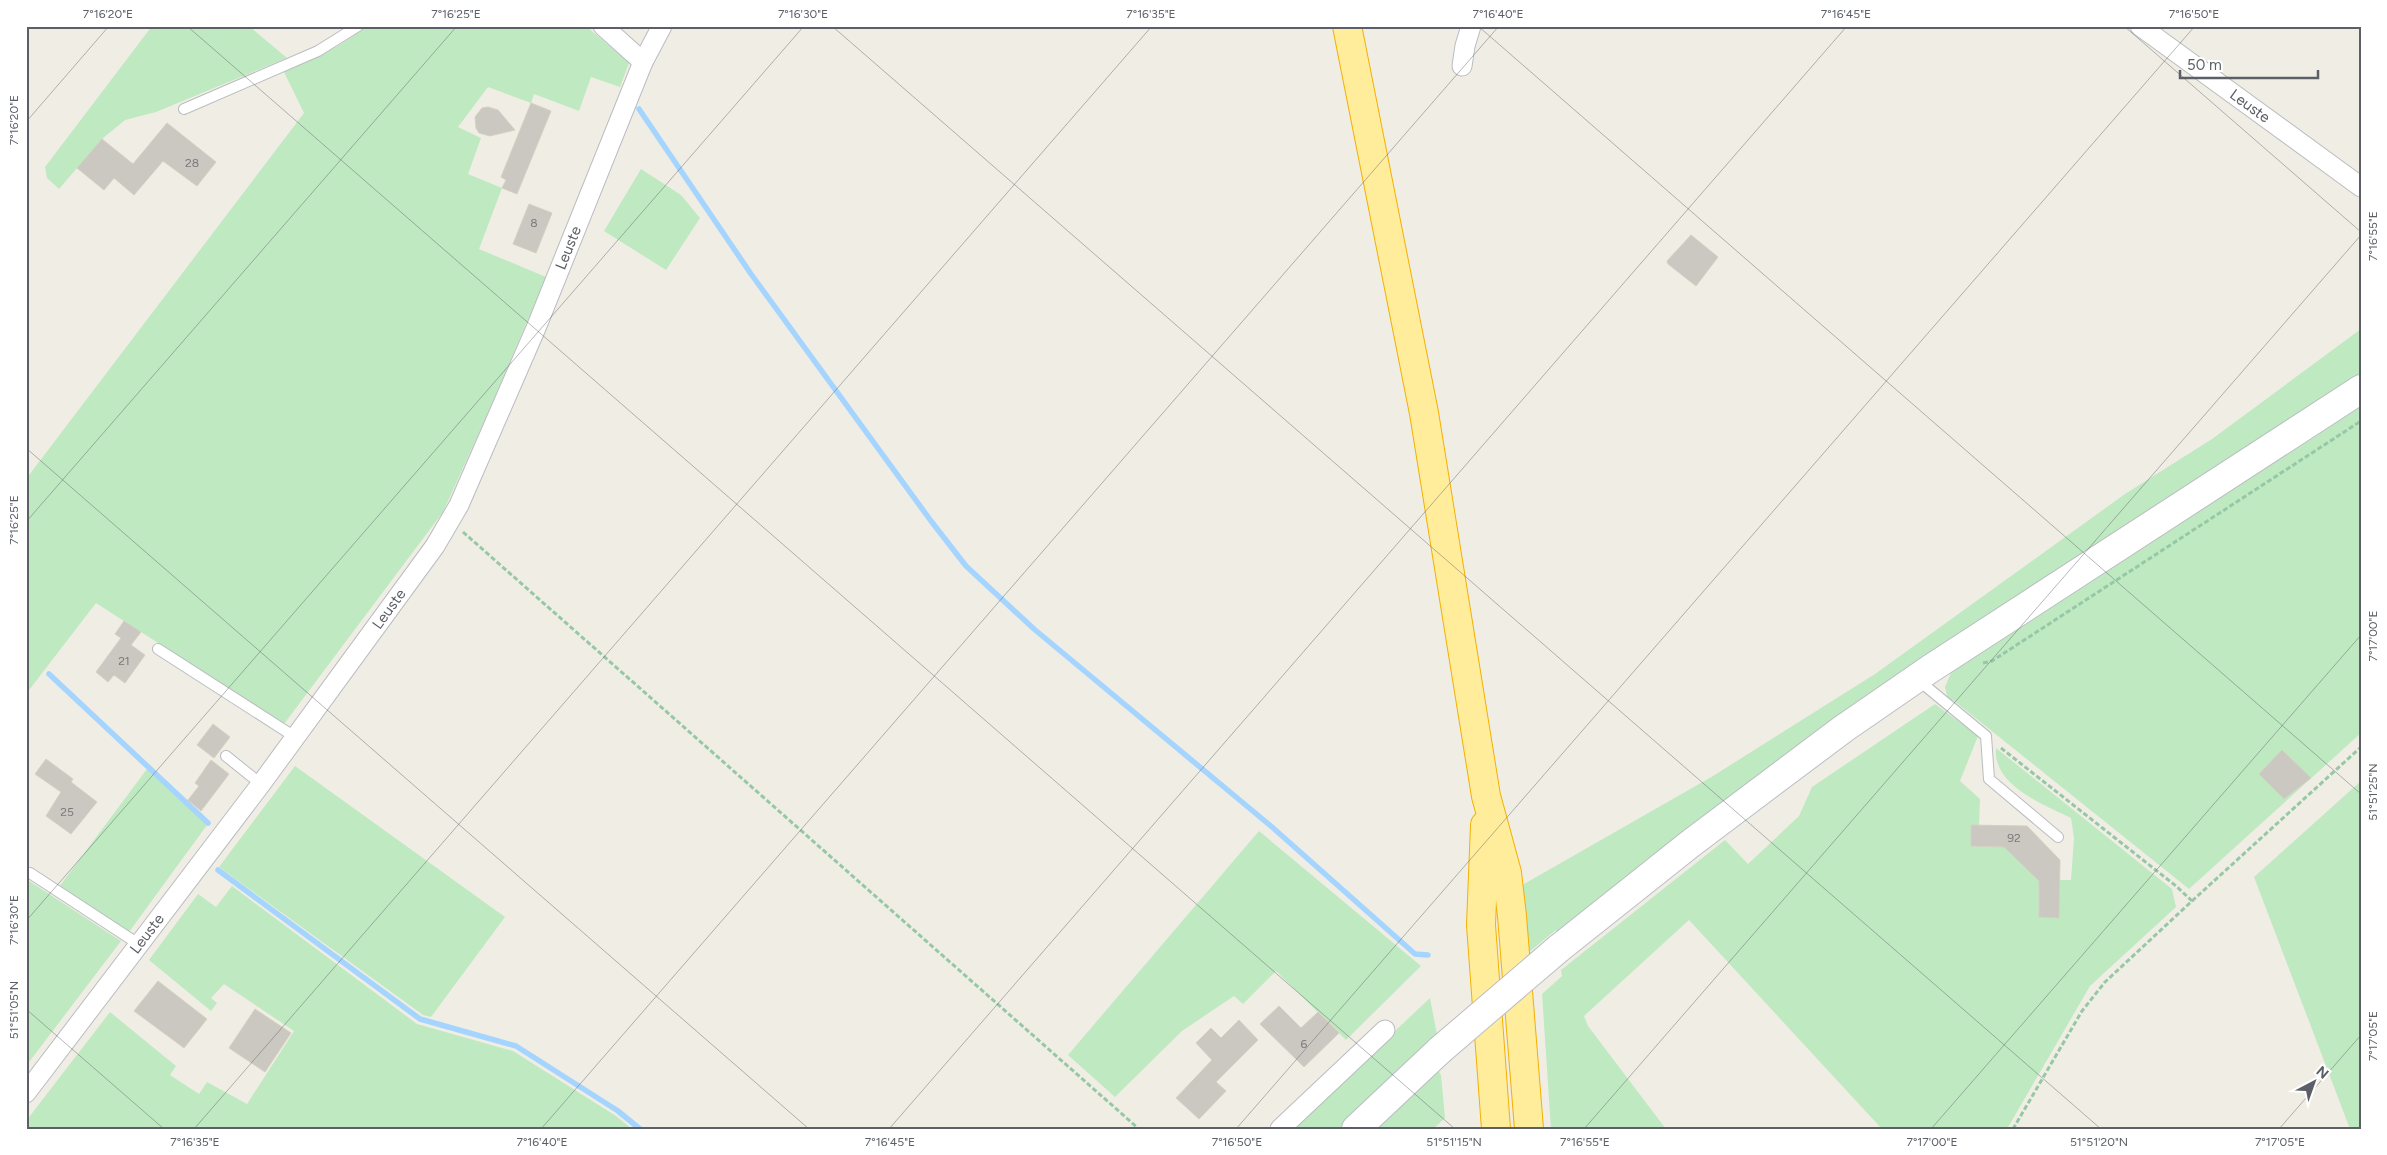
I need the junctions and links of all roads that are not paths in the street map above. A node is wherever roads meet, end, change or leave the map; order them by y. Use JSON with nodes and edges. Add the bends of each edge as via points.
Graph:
{"nodes":[{"id":1,"x":358,"y":26,"type":"edge"},
{"id":2,"x":604,"y":26,"type":"edge"},
{"id":3,"x":662,"y":26,"type":"edge"},
{"id":4,"x":1347,"y":26,"type":"edge"},
{"id":5,"x":1471,"y":26,"type":"edge"},
{"id":6,"x":2140,"y":26,"type":"edge"},
{"id":7,"x":644,"y":62,"type":"junction"},
{"id":8,"x":1462,"y":66,"type":"dead end"},
{"id":9,"x":184,"y":109,"type":"dead end"},
{"id":10,"x":2361,"y":187,"type":"edge"},
{"id":11,"x":2361,"y":389,"type":"edge"},
{"id":12,"x":158,"y":649,"type":"dead end"},
{"id":13,"x":1916,"y":679,"type":"junction"},
{"id":14,"x":295,"y":737,"type":"junction"},
{"id":15,"x":226,"y":756,"type":"dead end"},
{"id":16,"x":261,"y":784,"type":"junction"},
{"id":17,"x":1486,"y":796,"type":"junction"},
{"id":18,"x":2058,"y":837,"type":"dead end"},
{"id":19,"x":30,"y":873,"type":"dead end"},
{"id":20,"x":140,"y":945,"type":"junction"},
{"id":21,"x":1385,"y":1030,"type":"dead end"},
{"id":22,"x":26,"y":1093,"type":"edge"},
{"id":23,"x":1280,"y":1129,"type":"edge"},
{"id":24,"x":1356,"y":1129,"type":"edge"},
{"id":25,"x":1496,"y":1129,"type":"edge"},
{"id":26,"x":1529,"y":1129,"type":"edge"}],
"edges":[{"from":1,"to":9,"type":"lane","via":[[318,51]]},
{"from":2,"to":7,"type":"street"},
{"from":3,"to":7,"type":"street","name":"Leuste"},
{"from":4,"to":17,"type":"highway","via":[[1424,413]]},
{"from":5,"to":8,"type":"street"},
{"from":6,"to":10,"type":"street","name":"Leuste"},
{"from":7,"to":14,"type":"street","name":"Leuste","via":[[536,328],[459,505],[435,546]]},
{"from":11,"to":13,"type":"main road"},
{"from":12,"to":14,"type":"lane"},
{"from":13,"to":18,"type":"lane","via":[[1986,736],[1989,779]]},
{"from":13,"to":24,"type":"main road","bridge":true,"via":[[1751,797],[1558,949],[1440,1050]]},
{"from":14,"to":16,"type":"street","name":"Leuste"},
{"from":15,"to":16,"type":"lane"},
{"from":16,"to":20,"type":"street","name":"Leuste"},
{"from":17,"to":25,"type":"highway","via":[[1481,925]]},
{"from":17,"to":26,"type":"highway","via":[[1507,873]]},
{"from":19,"to":20,"type":"lane"},
{"from":20,"to":22,"type":"street","name":"Leuste"},
{"from":21,"to":23,"type":"street"}]}
